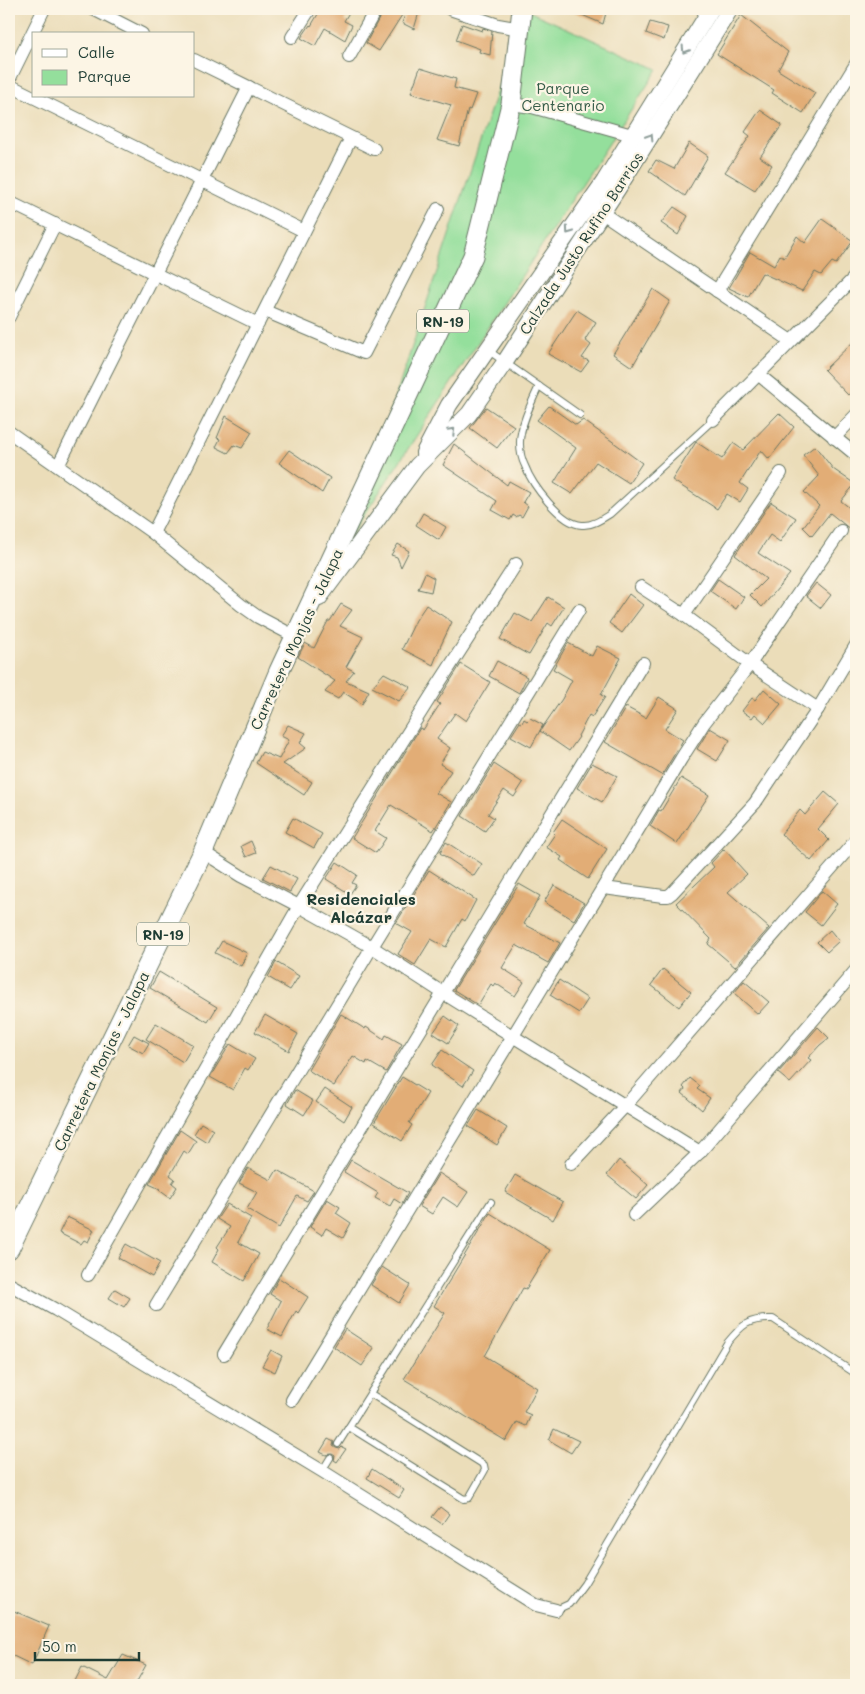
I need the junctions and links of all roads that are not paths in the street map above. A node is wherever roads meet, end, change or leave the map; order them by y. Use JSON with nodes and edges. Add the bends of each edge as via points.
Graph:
{"nodes":[{"id":1,"x":44,"y":9,"type":"edge"},
{"id":2,"x":92,"y":9,"type":"edge"},
{"id":3,"x":310,"y":9,"type":"edge"},
{"id":4,"x":376,"y":9,"type":"edge"},
{"id":5,"x":450,"y":9,"type":"edge"},
{"id":6,"x":522,"y":9,"type":"edge"},
{"id":7,"x":711,"y":9,"type":"edge"},
{"id":8,"x":730,"y":9,"type":"edge"},
{"id":9,"x":521,"y":29,"type":"junction"},
{"id":10,"x":33,"y":32,"type":"edge"},
{"id":11,"x":138,"y":32,"type":"edge"},
{"id":12,"x":32,"y":33,"type":"edge"},
{"id":13,"x":292,"y":37,"type":"dead end"},
{"id":14,"x":349,"y":57,"type":"dead end"},
{"id":15,"x":195,"y":60,"type":"edge"},
{"id":16,"x":856,"y":64,"type":"edge"},
{"id":17,"x":9,"y":80,"type":"edge"},
{"id":18,"x":9,"y":85,"type":"edge"},
{"id":19,"x":249,"y":87,"type":"junction"},
{"id":20,"x":32,"y":96,"type":"edge"},
{"id":21,"x":35,"y":98,"type":"edge"},
{"id":22,"x":511,"y":104,"type":"junction"},
{"id":23,"x":632,"y":135,"type":"junction"},
{"id":24,"x":351,"y":138,"type":"junction"},
{"id":25,"x":374,"y":150,"type":"dead end"},
{"id":26,"x":202,"y":180,"type":"junction"},
{"id":27,"x":9,"y":202,"type":"edge"},
{"id":28,"x":595,"y":208,"type":"junction"},
{"id":29,"x":438,"y":209,"type":"dead end"},
{"id":30,"x":54,"y":224,"type":"junction"},
{"id":31,"x":304,"y":231,"type":"junction"},
{"id":32,"x":155,"y":274,"type":"junction"},
{"id":33,"x":856,"y":276,"type":"edge"},
{"id":34,"x":717,"y":292,"type":"junction"},
{"id":35,"x":264,"y":311,"type":"junction"},
{"id":36,"x":9,"y":317,"type":"edge"},
{"id":37,"x":258,"y":324,"type":"junction"},
{"id":38,"x":791,"y":341,"type":"junction"},
{"id":39,"x":487,"y":349,"type":"junction"},
{"id":40,"x":505,"y":362,"type":"junction"},
{"id":41,"x":758,"y":374,"type":"junction"},
{"id":42,"x":539,"y":386,"type":"junction"},
{"id":43,"x":580,"y":414,"type":"dead end"},
{"id":44,"x":856,"y":415,"type":"edge"},
{"id":45,"x":714,"y":420,"type":"joint"},
{"id":46,"x":9,"y":432,"type":"edge"},
{"id":47,"x":834,"y":438,"type":"junction"},
{"id":48,"x":856,"y":455,"type":"edge"},
{"id":49,"x":58,"y":466,"type":"junction"},
{"id":50,"x":417,"y":466,"type":"junction"},
{"id":51,"x":782,"y":473,"type":"dead end"},
{"id":52,"x":841,"y":531,"type":"dead end"},
{"id":53,"x":153,"y":533,"type":"junction"},
{"id":54,"x":516,"y":564,"type":"dead end"},
{"id":55,"x":641,"y":587,"type":"dead end"},
{"id":56,"x":579,"y":610,"type":"dead end"},
{"id":57,"x":307,"y":614,"type":"junction"},
{"id":58,"x":684,"y":615,"type":"junction"},
{"id":59,"x":296,"y":637,"type":"junction"},
{"id":60,"x":856,"y":645,"type":"edge"},
{"id":61,"x":643,"y":663,"type":"dead end"},
{"id":62,"x":750,"y":664,"type":"junction"},
{"id":63,"x":818,"y":709,"type":"junction"},
{"id":64,"x":856,"y":840,"type":"edge"},
{"id":65,"x":203,"y":852,"type":"junction"},
{"id":66,"x":604,"y":888,"type":"junction"},
{"id":67,"x":299,"y":906,"type":"junction"},
{"id":68,"x":372,"y":947,"type":"junction"},
{"id":69,"x":856,"y":970,"type":"edge"},
{"id":70,"x":443,"y":993,"type":"junction"},
{"id":71,"x":513,"y":1036,"type":"junction"},
{"id":72,"x":626,"y":1105,"type":"junction"},
{"id":73,"x":700,"y":1152,"type":"junction"},
{"id":74,"x":571,"y":1164,"type":"dead end"},
{"id":75,"x":491,"y":1202,"type":"dead end"},
{"id":76,"x":634,"y":1215,"type":"dead end"},
{"id":77,"x":9,"y":1249,"type":"edge"},
{"id":78,"x":88,"y":1275,"type":"dead end"},
{"id":79,"x":9,"y":1284,"type":"edge"},
{"id":80,"x":156,"y":1305,"type":"dead end"},
{"id":81,"x":224,"y":1354,"type":"dead end"},
{"id":82,"x":856,"y":1374,"type":"edge"},
{"id":83,"x":371,"y":1394,"type":"junction"},
{"id":84,"x":292,"y":1400,"type":"dead end"},
{"id":85,"x":350,"y":1427,"type":"junction"},
{"id":86,"x":338,"y":1444,"type":"dead end"},
{"id":87,"x":330,"y":1458,"type":"dead end"},
{"id":88,"x":322,"y":1471,"type":"junction"},
{"id":89,"x":556,"y":1610,"type":"joint"}],
"edges":[{"from":1,"to":10,"type":"street"},
{"from":2,"to":11,"type":"street"},
{"from":3,"to":13,"type":"street"},
{"from":4,"to":14,"type":"street"},
{"from":5,"to":9,"type":"street"},
{"from":6,"to":9,"type":"main road","name":"Carretera Monjas - Jalapa","number":"RN-19"},
{"from":7,"to":23,"type":"street","name":"Calzada Justo Rufino Barrios","one_way":true},
{"from":28,"to":8,"type":"street","name":"Calzada Justo Rufino Barrios","one_way":true},
{"from":9,"to":22,"type":"main road","name":"Carretera Monjas - Jalapa","number":"RN-19"},
{"from":12,"to":17,"type":"street"},
{"from":15,"to":19,"type":"street"},
{"from":16,"to":34,"type":"street"},
{"from":18,"to":20,"type":"street"},
{"from":19,"to":24,"type":"street"},
{"from":19,"to":26,"type":"street"},
{"from":21,"to":26,"type":"street"},
{"from":22,"to":23,"type":"street"},
{"from":22,"to":57,"type":"main road","name":"Carretera Monjas - Jalapa","number":"RN-19","via":[[473,256]]},
{"from":23,"to":28,"type":"street","name":"Calzada Justo Rufino Barrios","via":[[604,182]]},
{"from":24,"to":25,"type":"street"},
{"from":24,"to":31,"type":"street"},
{"from":26,"to":31,"type":"street"},
{"from":26,"to":32,"type":"street"},
{"from":27,"to":30,"type":"street"},
{"from":28,"to":34,"type":"street"},
{"from":28,"to":39,"type":"street","name":"Calzada Justo Rufino Barrios","one_way":true},
{"from":28,"to":40,"type":"street","name":"Calzada Justo Rufino Barrios"},
{"from":29,"to":35,"type":"street","via":[[364,353]]},
{"from":30,"to":32,"type":"street"},
{"from":30,"to":36,"type":"street"},
{"from":31,"to":35,"type":"street"},
{"from":32,"to":37,"type":"street"},
{"from":32,"to":49,"type":"street"},
{"from":33,"to":38,"type":"street"},
{"from":34,"to":38,"type":"street"},
{"from":35,"to":37,"type":"street"},
{"from":37,"to":53,"type":"street"},
{"from":38,"to":41,"type":"street"},
{"from":39,"to":40,"type":"lane"},
{"from":39,"to":50,"type":"street","name":"Calzada Justo Rufino Barrios","via":[[449,405]]},
{"from":40,"to":42,"type":"lane"},
{"from":50,"to":40,"type":"street","name":"Calzada Justo Rufino Barrios","one_way":true,"via":[[469,414]]},
{"from":41,"to":45,"type":"street"},
{"from":41,"to":47,"type":"street"},
{"from":42,"to":43,"type":"lane"},
{"from":42,"to":45,"type":"lane","via":[[520,442],[525,467],[542,496],[567,519],[582,525],[597,522],[610,514]]},
{"from":44,"to":47,"type":"street"},
{"from":46,"to":49,"type":"street"},
{"from":47,"to":48,"type":"street"},
{"from":49,"to":53,"type":"street"},
{"from":50,"to":57,"type":"street","name":"Calzada Justo Rufino Barrios"},
{"from":51,"to":58,"type":"street"},
{"from":52,"to":62,"type":"street"},
{"from":53,"to":59,"type":"street","via":[[258,617]]},
{"from":54,"to":67,"type":"street"},
{"from":55,"to":58,"type":"street"},
{"from":56,"to":68,"type":"street"},
{"from":57,"to":59,"type":"main road","name":"Carretera Monjas - Jalapa","number":"RN-19"},
{"from":58,"to":62,"type":"street"},
{"from":59,"to":65,"type":"main road","name":"Carretera Monjas - Jalapa","number":"RN-19"},
{"from":60,"to":63,"type":"street"},
{"from":61,"to":70,"type":"street"},
{"from":62,"to":63,"type":"street"},
{"from":62,"to":66,"type":"street","via":[[704,723]]},
{"from":63,"to":66,"type":"street","via":[[755,803],[672,893],[663,896]]},
{"from":64,"to":72,"type":"street"},
{"from":65,"to":67,"type":"street"},
{"from":65,"to":77,"type":"main road","name":"Carretera Monjas - Jalapa","number":"RN-19"},
{"from":66,"to":71,"type":"street"},
{"from":67,"to":68,"type":"street"},
{"from":67,"to":78,"type":"street"},
{"from":68,"to":70,"type":"street"},
{"from":68,"to":80,"type":"street"},
{"from":69,"to":73,"type":"street"},
{"from":70,"to":71,"type":"street"},
{"from":70,"to":81,"type":"street"},
{"from":71,"to":72,"type":"street"},
{"from":71,"to":84,"type":"street"},
{"from":72,"to":73,"type":"street"},
{"from":72,"to":74,"type":"street"},
{"from":73,"to":76,"type":"street"},
{"from":75,"to":83,"type":"lane"},
{"from":79,"to":88,"type":"street"},
{"from":82,"to":89,"type":"lane","via":[[773,1319],[757,1319],[743,1324],[727,1343],[584,1584],[569,1604]]},
{"from":83,"to":85,"type":"lane"},
{"from":83,"to":85,"type":"lane","via":[[484,1465],[485,1470],[470,1498],[464,1499]]},
{"from":85,"to":86,"type":"lane"},
{"from":87,"to":88,"type":"lane"},
{"from":88,"to":89,"type":"street","via":[[536,1606]]}]}
